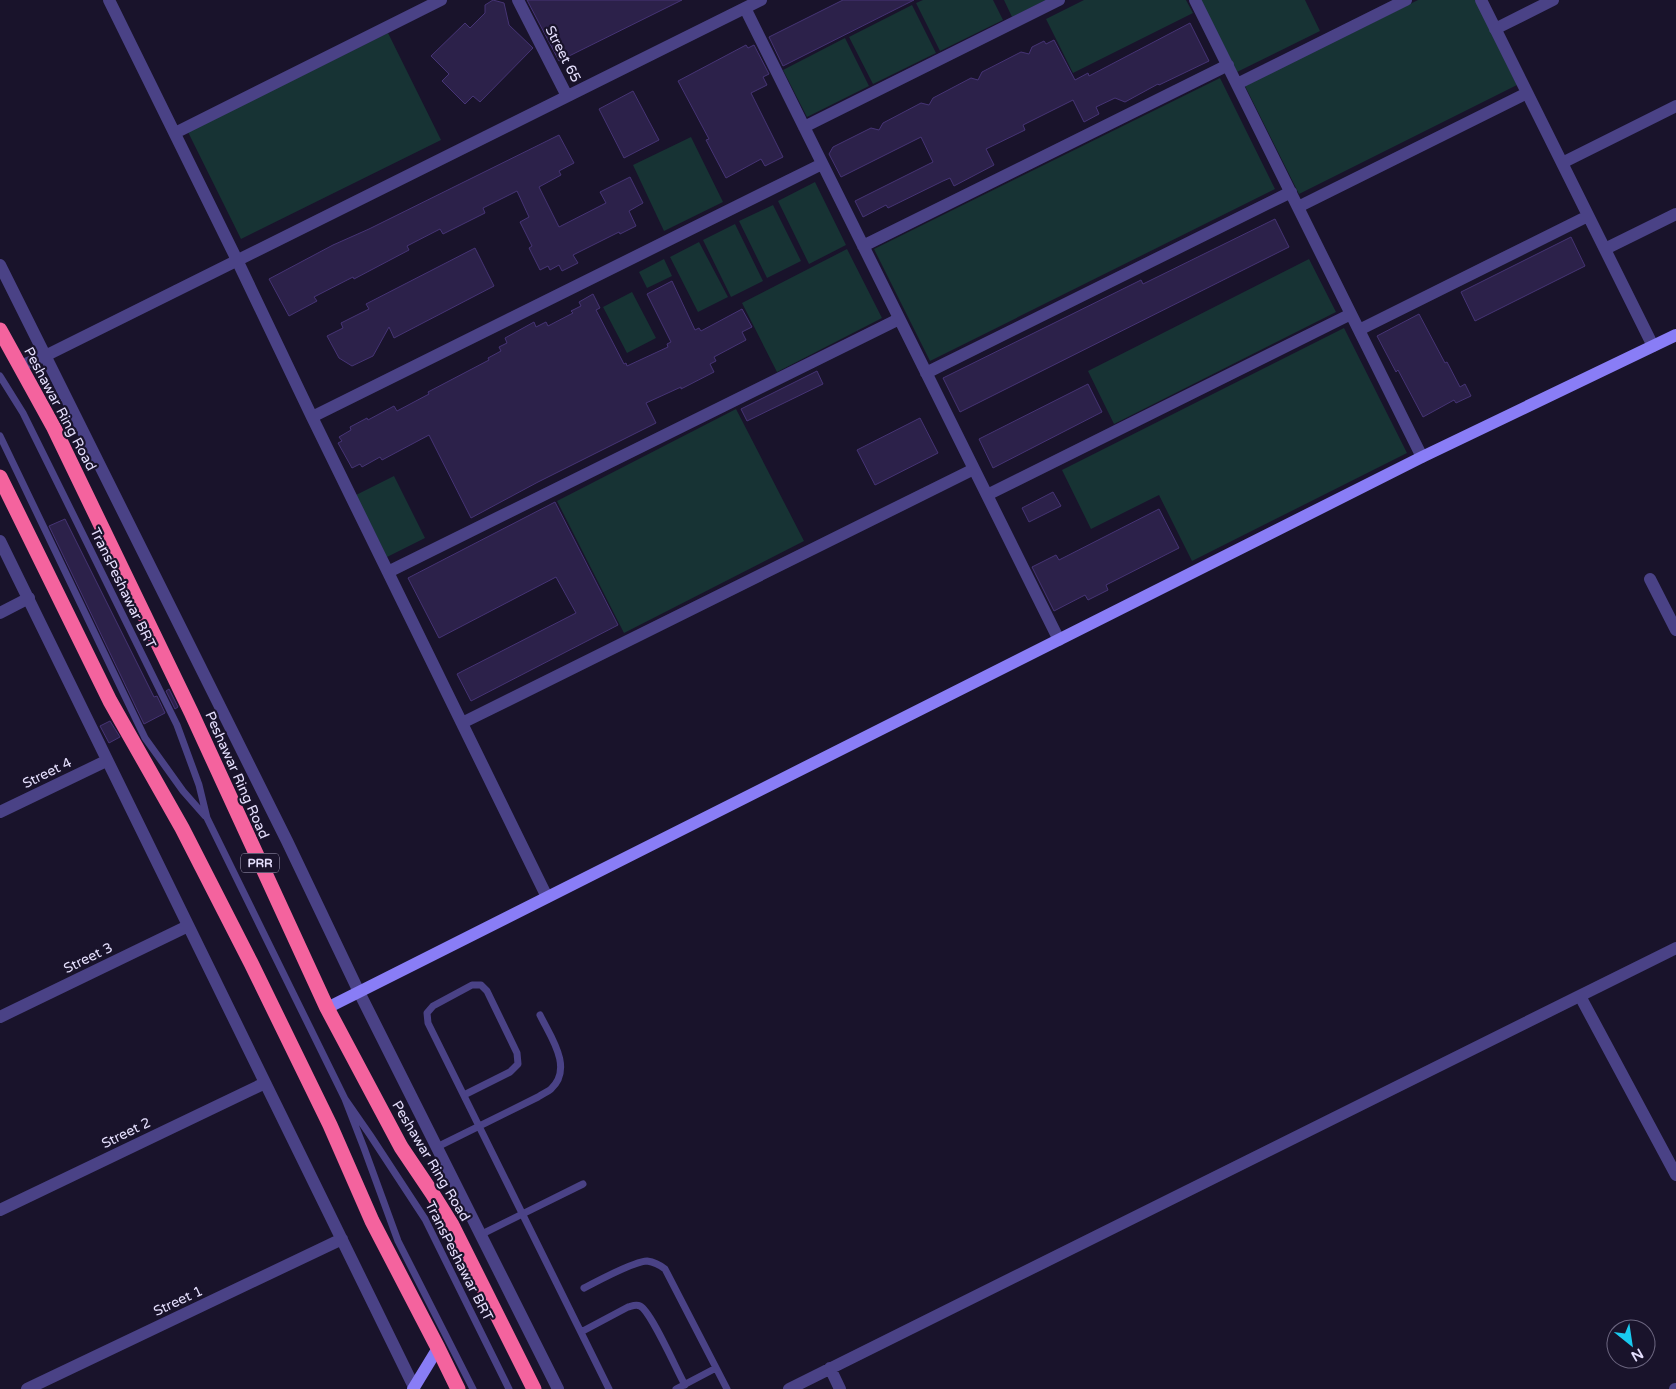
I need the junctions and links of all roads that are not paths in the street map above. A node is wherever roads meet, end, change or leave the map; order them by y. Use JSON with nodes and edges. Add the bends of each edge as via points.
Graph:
{"nodes":[{"id":1,"x":109,"y":0,"type":"edge"},
{"id":2,"x":441,"y":0,"type":"edge"},
{"id":3,"x":518,"y":0,"type":"edge"},
{"id":4,"x":761,"y":0,"type":"edge"},
{"id":5,"x":1059,"y":0,"type":"edge"},
{"id":6,"x":1196,"y":0,"type":"edge"},
{"id":7,"x":1406,"y":0,"type":"edge"},
{"id":8,"x":1481,"y":0,"type":"edge"},
{"id":9,"x":1553,"y":0,"type":"edge"},
{"id":10,"x":745,"y":8,"type":"junction"},
{"id":11,"x":1495,"y":29,"type":"junction"},
{"id":12,"x":1228,"y":65,"type":"junction"},
{"id":13,"x":1237,"y":84,"type":"junction"},
{"id":14,"x":1527,"y":93,"type":"junction"},
{"id":15,"x":567,"y":96,"type":"junction"},
{"id":16,"x":1676,"y":106,"type":"edge"},
{"id":17,"x":804,"y":127,"type":"junction"},
{"id":18,"x":175,"y":133,"type":"junction"},
{"id":19,"x":1562,"y":163,"type":"junction"},
{"id":20,"x":822,"y":164,"type":"junction"},
{"id":21,"x":1291,"y":192,"type":"junction"},
{"id":22,"x":1298,"y":207,"type":"junction"},
{"id":23,"x":1676,"y":214,"type":"edge"},
{"id":24,"x":1588,"y":216,"type":"junction"},
{"id":25,"x":863,"y":246,"type":"junction"},
{"id":26,"x":1605,"y":249,"type":"junction"},
{"id":27,"x":237,"y":260,"type":"junction"},
{"id":28,"x":0,"y":265,"type":"edge"},
{"id":29,"x":1351,"y":314,"type":"junction"},
{"id":30,"x":899,"y":319,"type":"junction"},
{"id":31,"x":0,"y":330,"type":"edge"},
{"id":32,"x":1359,"y":330,"type":"junction"},
{"id":33,"x":1676,"y":335,"type":"edge"},
{"id":34,"x":1653,"y":346,"type":"junction"},
{"id":35,"x":45,"y":356,"type":"junction"},
{"id":36,"x":20,"y":366,"type":"junction"},
{"id":37,"x":926,"y":373,"type":"junction"},
{"id":38,"x":0,"y":376,"type":"edge"},
{"id":39,"x":312,"y":416,"type":"junction"},
{"id":40,"x":0,"y":436,"type":"edge"},
{"id":41,"x":1422,"y":457,"type":"junction"},
{"id":42,"x":974,"y":469,"type":"junction"},
{"id":43,"x":0,"y":477,"type":"edge"},
{"id":44,"x":987,"y":495,"type":"junction"},
{"id":45,"x":0,"y":541,"type":"edge"},
{"id":46,"x":388,"y":572,"type":"junction"},
{"id":47,"x":1650,"y":579,"type":"dead end"},
{"id":48,"x":29,"y":598,"type":"junction"},
{"id":49,"x":0,"y":613,"type":"edge"},
{"id":50,"x":1676,"y":630,"type":"edge"},
{"id":51,"x":1059,"y":640,"type":"junction"},
{"id":52,"x":462,"y":723,"type":"junction"},
{"id":53,"x":106,"y":761,"type":"junction"},
{"id":54,"x":0,"y":812,"type":"edge"},
{"id":55,"x":207,"y":818,"type":"junction"},
{"id":56,"x":547,"y":897,"type":"junction"},
{"id":57,"x":188,"y":926,"type":"junction"},
{"id":58,"x":1676,"y":948,"type":"edge"},
{"id":59,"x":358,"y":992,"type":"junction"},
{"id":60,"x":1580,"y":996,"type":"junction"},
{"id":61,"x":327,"y":1008,"type":"junction"},
{"id":62,"x":540,"y":1014,"type":"dead end"},
{"id":63,"x":0,"y":1017,"type":"edge"},
{"id":64,"x":265,"y":1083,"type":"junction"},
{"id":65,"x":464,"y":1095,"type":"junction"},
{"id":66,"x":345,"y":1099,"type":"junction"},
{"id":67,"x":480,"y":1126,"type":"junction"},
{"id":68,"x":437,"y":1147,"type":"junction"},
{"id":69,"x":1676,"y":1175,"type":"edge"},
{"id":70,"x":583,"y":1184,"type":"dead end"},
{"id":71,"x":0,"y":1210,"type":"edge"},
{"id":72,"x":521,"y":1214,"type":"junction"},
{"id":73,"x":480,"y":1235,"type":"junction"},
{"id":74,"x":342,"y":1239,"type":"junction"},
{"id":75,"x":584,"y":1288,"type":"dead end"},
{"id":76,"x":581,"y":1332,"type":"junction"},
{"id":77,"x":438,"y":1348,"type":"junction"},
{"id":78,"x":716,"y":1368,"type":"junction"},
{"id":79,"x":830,"y":1368,"type":"junction"},
{"id":80,"x":684,"y":1385,"type":"junction"},
{"id":81,"x":414,"y":1388,"type":"edge"},
{"id":82,"x":27,"y":1389,"type":"edge"},
{"id":83,"x":458,"y":1389,"type":"edge"},
{"id":84,"x":473,"y":1389,"type":"edge"},
{"id":85,"x":510,"y":1389,"type":"edge"},
{"id":86,"x":534,"y":1389,"type":"edge"},
{"id":87,"x":558,"y":1389,"type":"edge"},
{"id":88,"x":609,"y":1389,"type":"edge"},
{"id":89,"x":676,"y":1389,"type":"edge"},
{"id":90,"x":727,"y":1389,"type":"edge"},
{"id":91,"x":789,"y":1389,"type":"edge"},
{"id":92,"x":840,"y":1389,"type":"edge"}],
"edges":[{"from":1,"to":18,"type":"street"},
{"from":2,"to":18,"type":"street"},
{"from":3,"to":15,"type":"street","name":"Street 65"},
{"from":4,"to":10,"type":"street"},
{"from":5,"to":17,"type":"street"},
{"from":6,"to":12,"type":"street"},
{"from":7,"to":13,"type":"street"},
{"from":8,"to":11,"type":"street"},
{"from":9,"to":11,"type":"street"},
{"from":10,"to":15,"type":"street"},
{"from":10,"to":17,"type":"street"},
{"from":11,"to":14,"type":"street"},
{"from":12,"to":13,"type":"street"},
{"from":12,"to":25,"type":"street"},
{"from":13,"to":21,"type":"street"},
{"from":14,"to":19,"type":"street"},
{"from":14,"to":22,"type":"street"},
{"from":15,"to":27,"type":"street"},
{"from":16,"to":19,"type":"street"},
{"from":17,"to":20,"type":"street"},
{"from":18,"to":27,"type":"street"},
{"from":19,"to":24,"type":"street"},
{"from":20,"to":25,"type":"street"},
{"from":20,"to":39,"type":"street"},
{"from":21,"to":22,"type":"street"},
{"from":21,"to":37,"type":"street"},
{"from":22,"to":29,"type":"street"},
{"from":23,"to":26,"type":"street"},
{"from":24,"to":26,"type":"street"},
{"from":24,"to":32,"type":"street"},
{"from":25,"to":30,"type":"street"},
{"from":26,"to":34,"type":"street"},
{"from":27,"to":35,"type":"street"},
{"from":27,"to":39,"type":"street"},
{"from":28,"to":35,"type":"street"},
{"from":29,"to":32,"type":"street"},
{"from":29,"to":44,"type":"street"},
{"from":30,"to":37,"type":"street"},
{"from":30,"to":46,"type":"street"},
{"from":31,"to":36,"type":"highway","name":"Peshawar Ring Road","number":"PRR"},
{"from":32,"to":41,"type":"street"},
{"from":33,"to":34,"type":"street"},
{"from":34,"to":41,"type":"street"},
{"from":35,"to":36,"type":"street"},
{"from":35,"to":59,"type":"street","via":[[283,832]]},
{"from":36,"to":61,"type":"highway","name":"Peshawar Ring Road","number":"PRR","via":[[54,428],[178,685]]},
{"from":37,"to":42,"type":"street"},
{"from":38,"to":55,"type":"lane","name":"TransPeshawar BRT","via":[[23,413],[177,726],[199,785]]},
{"from":39,"to":46,"type":"street"},
{"from":40,"to":55,"type":"lane","name":"TransPeshawar BRT","via":[[145,738]]},
{"from":41,"to":51,"type":"street"},
{"from":42,"to":44,"type":"street"},
{"from":42,"to":52,"type":"street"},
{"from":43,"to":77,"type":"highway","via":[[110,701],[182,828],[251,963],[330,1125],[372,1221]]},
{"from":44,"to":51,"type":"street"},
{"from":45,"to":48,"type":"street"},
{"from":46,"to":52,"type":"street"},
{"from":47,"to":50,"type":"street"},
{"from":48,"to":49,"type":"street"},
{"from":48,"to":53,"type":"street"},
{"from":51,"to":56,"type":"street"},
{"from":52,"to":56,"type":"street"},
{"from":53,"to":54,"type":"street","name":"Street 4"},
{"from":53,"to":57,"type":"street"},
{"from":55,"to":66,"type":"lane","name":"TransPeshawar BRT"},
{"from":56,"to":59,"type":"street"},
{"from":57,"to":63,"type":"street","name":"Street 3"},
{"from":57,"to":64,"type":"street"},
{"from":58,"to":60,"type":"street"},
{"from":59,"to":61,"type":"street"},
{"from":59,"to":68,"type":"street"},
{"from":60,"to":69,"type":"street"},
{"from":60,"to":79,"type":"street"},
{"from":61,"to":86,"type":"highway","name":"Peshawar Ring Road","number":"PRR","via":[[401,1147],[452,1225]]},
{"from":62,"to":67,"type":"lane","via":[[558,1052],[561,1066],[558,1080],[551,1090]]},
{"from":64,"to":71,"type":"street","name":"Street 2"},
{"from":64,"to":74,"type":"street"},
{"from":65,"to":65,"type":"lane","via":[[426,1013],[472,985],[481,985],[517,1054],[518,1064],[510,1072]]},
{"from":65,"to":67,"type":"lane"},
{"from":66,"to":84,"type":"lane","name":"TransPeshawar BRT","via":[[398,1241]]},
{"from":66,"to":85,"type":"lane","name":"TransPeshawar BRT","via":[[425,1219]]},
{"from":67,"to":68,"type":"lane"},
{"from":67,"to":72,"type":"lane"},
{"from":68,"to":73,"type":"street"},
{"from":70,"to":72,"type":"lane"},
{"from":72,"to":73,"type":"lane"},
{"from":72,"to":76,"type":"lane"},
{"from":73,"to":87,"type":"street"},
{"from":74,"to":81,"type":"street"},
{"from":74,"to":82,"type":"street","name":"Street 1"},
{"from":75,"to":78,"type":"lane","via":[[635,1264],[657,1263],[666,1269]]},
{"from":76,"to":80,"type":"lane","via":[[628,1307],[640,1306],[650,1316]]},
{"from":76,"to":88,"type":"lane"},
{"from":77,"to":81,"type":"street"},
{"from":77,"to":83,"type":"highway"},
{"from":78,"to":80,"type":"lane"},
{"from":78,"to":90,"type":"lane"},
{"from":79,"to":91,"type":"street"},
{"from":79,"to":92,"type":"street"},
{"from":80,"to":89,"type":"lane"}]}
